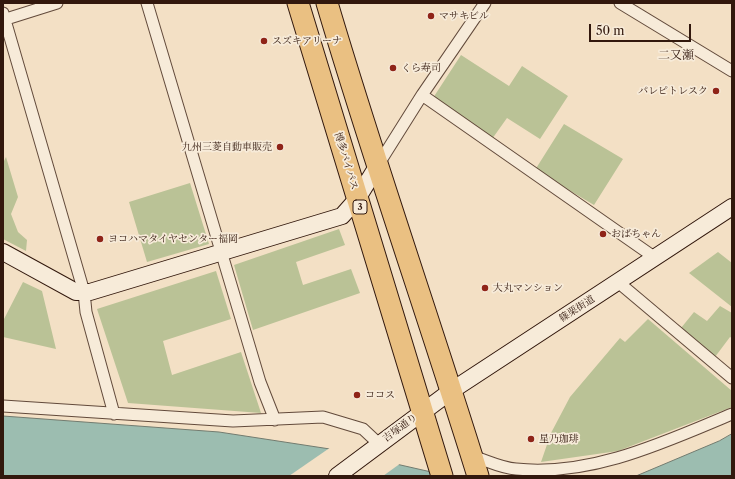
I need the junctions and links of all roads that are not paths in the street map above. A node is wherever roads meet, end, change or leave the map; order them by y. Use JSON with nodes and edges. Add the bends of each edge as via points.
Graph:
{"nodes":[{"id":1,"x":57,"y":3,"type":"edge"},
{"id":2,"x":147,"y":3,"type":"edge"},
{"id":3,"x":298,"y":3,"type":"edge"},
{"id":4,"x":326,"y":3,"type":"edge"},
{"id":5,"x":485,"y":3,"type":"edge"},
{"id":6,"x":620,"y":3,"type":"edge"},
{"id":7,"x":4,"y":17,"type":"edge"},
{"id":8,"x":732,"y":70,"type":"edge"},
{"id":9,"x":422,"y":95,"type":"junction"},
{"id":10,"x":378,"y":165,"type":"junction"},
{"id":11,"x":357,"y":199,"type":"junction"},
{"id":12,"x":732,"y":206,"type":"edge"},
{"id":13,"x":3,"y":252,"type":"edge"},
{"id":14,"x":222,"y":252,"type":"junction"},
{"id":15,"x":654,"y":257,"type":"junction"},
{"id":16,"x":618,"y":282,"type":"junction"},
{"id":17,"x":84,"y":292,"type":"junction"},
{"id":18,"x":732,"y":378,"type":"edge"},
{"id":19,"x":452,"y":391,"type":"junction"},
{"id":20,"x":3,"y":406,"type":"edge"},
{"id":21,"x":421,"y":412,"type":"junction"},
{"id":22,"x":114,"y":414,"type":"junction"},
{"id":23,"x":732,"y":414,"type":"edge"},
{"id":24,"x":275,"y":420,"type":"junction"},
{"id":25,"x":379,"y":444,"type":"junction"},
{"id":26,"x":472,"y":456,"type":"junction"},
{"id":27,"x":439,"y":468,"type":"edge"},
{"id":28,"x":337,"y":476,"type":"edge"},
{"id":29,"x":478,"y":476,"type":"edge"}],
"edges":[{"from":1,"to":7,"type":"street"},
{"from":2,"to":14,"type":"street"},
{"from":3,"to":11,"type":"highway","name":"博多バイパス","number":"3"},
{"from":4,"to":10,"type":"highway","via":[[361,120]]},
{"from":5,"to":9,"type":"street"},
{"from":6,"to":8,"type":"street"},
{"from":7,"to":17,"type":"street"},
{"from":9,"to":10,"type":"street"},
{"from":9,"to":15,"type":"street"},
{"from":10,"to":11,"type":"main road"},
{"from":10,"to":19,"type":"highway"},
{"from":11,"to":14,"type":"main road","via":[[342,216]]},
{"from":11,"to":21,"type":"highway","name":"博多バイパス","number":"3"},
{"from":12,"to":15,"type":"main road","name":"篠栗街道"},
{"from":13,"to":17,"type":"main road","via":[[76,292]]},
{"from":14,"to":17,"type":"main road"},
{"from":14,"to":24,"type":"street","via":[[260,382]]},
{"from":15,"to":16,"type":"main road","name":"篠栗街道"},
{"from":16,"to":18,"type":"street"},
{"from":16,"to":19,"type":"main road","name":"篠栗街道"},
{"from":17,"to":22,"type":"street","via":[[86,312]]},
{"from":19,"to":21,"type":"main road","name":"篠栗街道"},
{"from":19,"to":26,"type":"highway"},
{"from":20,"to":22,"type":"street"},
{"from":21,"to":25,"type":"main road","name":"吉塚通り"},
{"from":21,"to":27,"type":"highway","number":"3"},
{"from":22,"to":24,"type":"street","via":[[233,421]]},
{"from":23,"to":26,"type":"street","via":[[645,450],[565,470],[515,469]]},
{"from":24,"to":25,"type":"street","via":[[323,417],[363,430]]},
{"from":25,"to":28,"type":"main road","name":"吉塚通り"},
{"from":26,"to":29,"type":"highway"}]}
